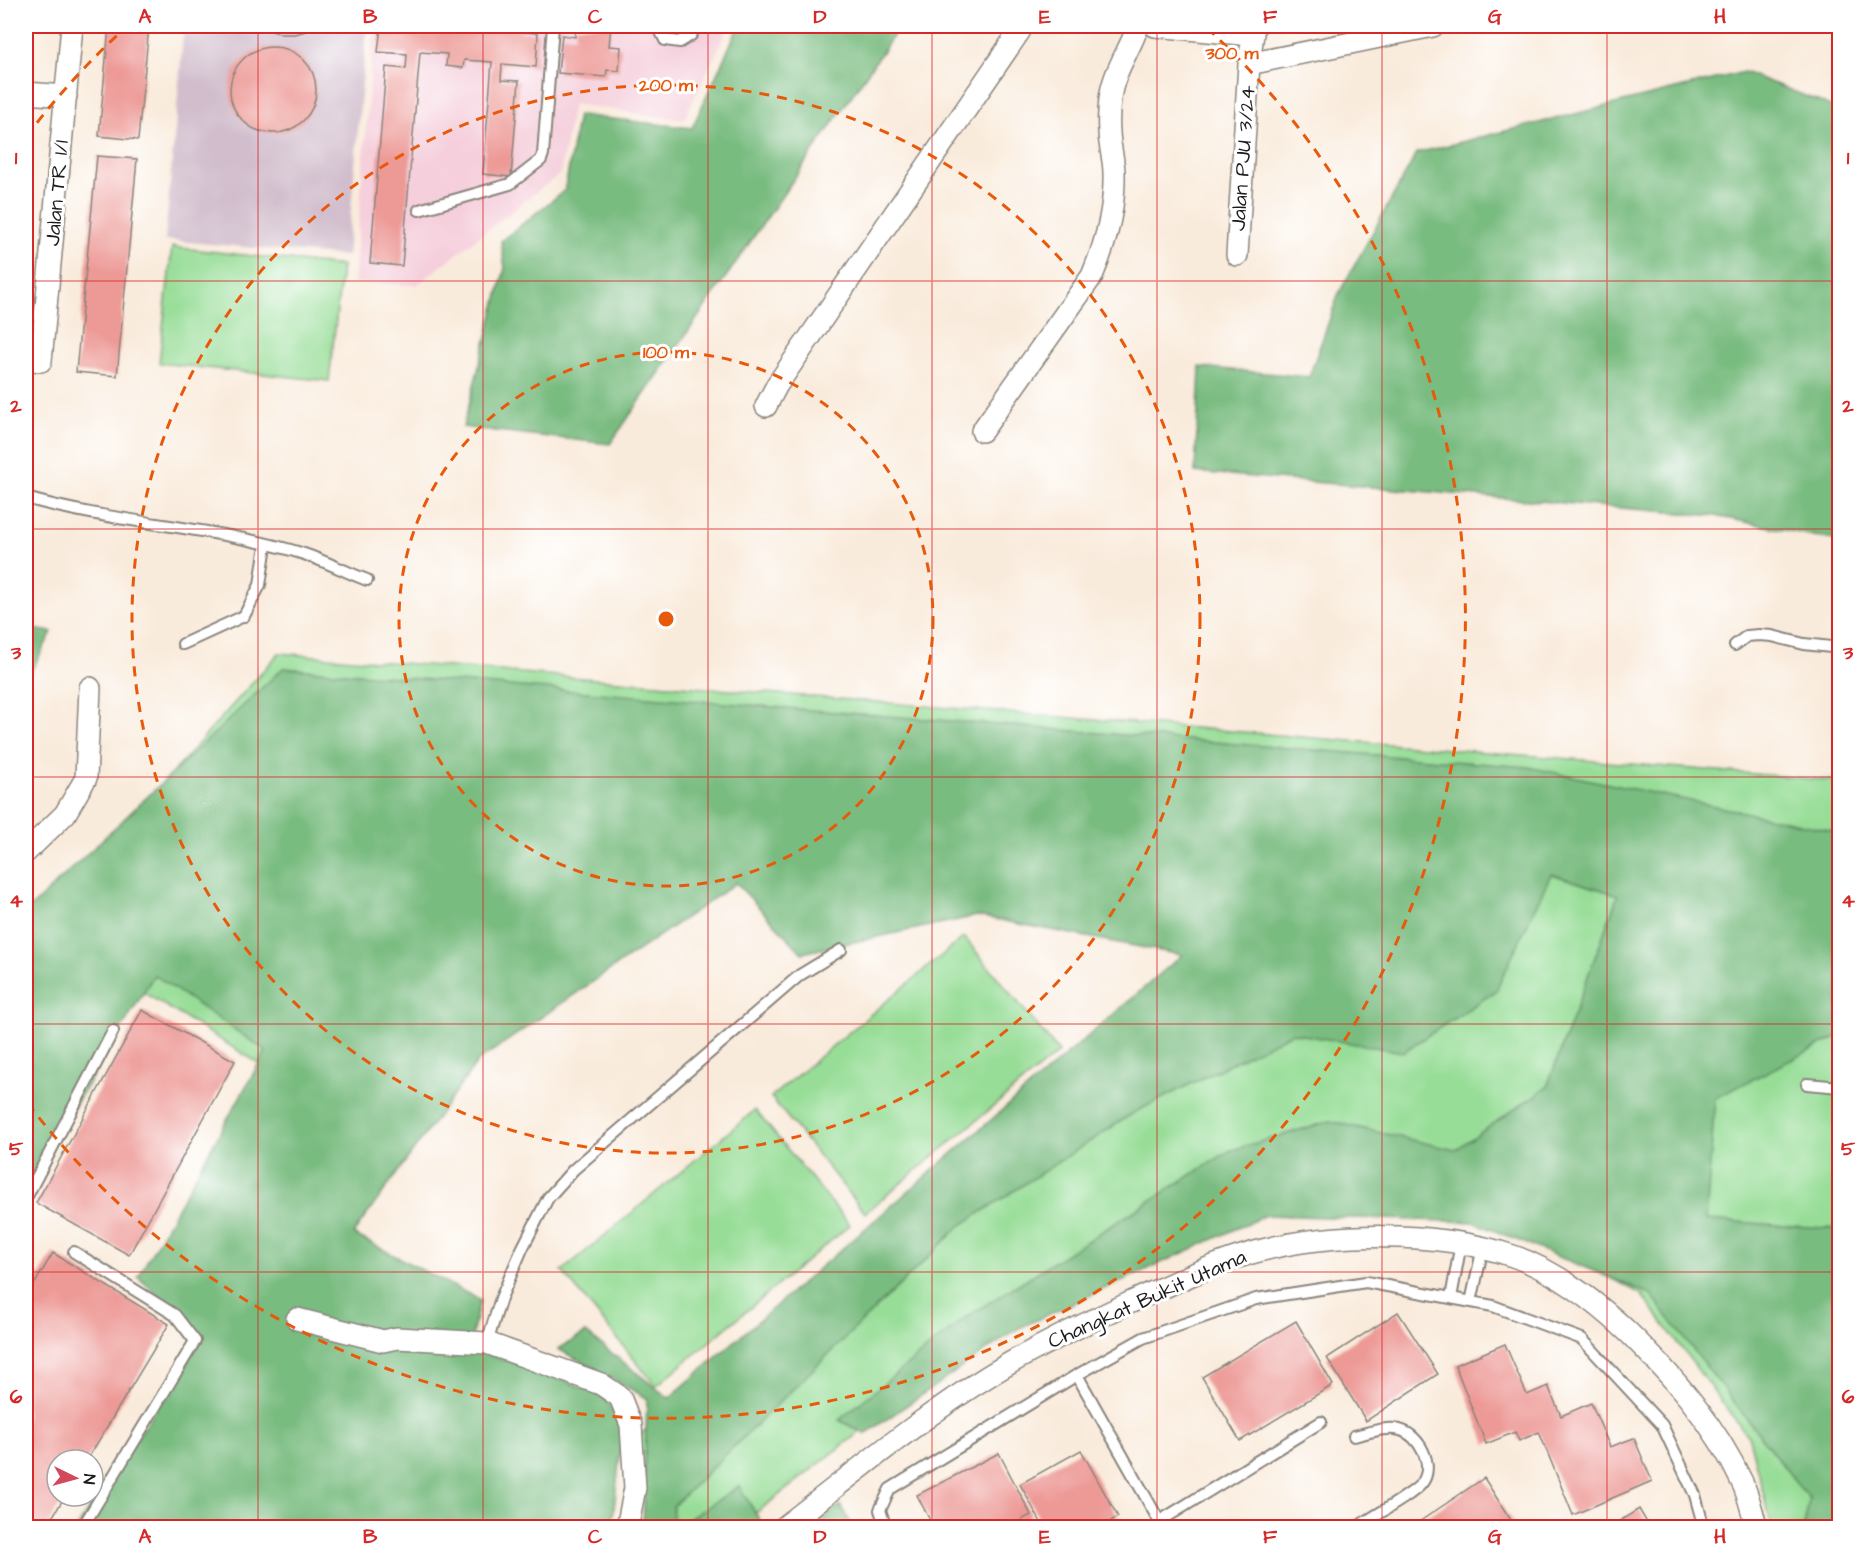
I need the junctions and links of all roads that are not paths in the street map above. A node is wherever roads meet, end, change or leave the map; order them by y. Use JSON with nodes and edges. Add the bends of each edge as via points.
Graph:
{"nodes":[{"id":1,"x":72,"y":26,"type":"edge"},
{"id":2,"x":553,"y":26,"type":"edge"},
{"id":3,"x":660,"y":26,"type":"edge"},
{"id":4,"x":696,"y":26,"type":"edge"},
{"id":5,"x":1022,"y":26,"type":"edge"},
{"id":6,"x":1138,"y":26,"type":"edge"},
{"id":7,"x":1155,"y":26,"type":"edge"},
{"id":8,"x":1433,"y":26,"type":"edge"},
{"id":9,"x":1253,"y":30,"type":"edge"},
{"id":10,"x":1249,"y":64,"type":"junction"},
{"id":11,"x":26,"y":93,"type":"edge"},
{"id":12,"x":66,"y":96,"type":"junction"},
{"id":13,"x":419,"y":210,"type":"dead end"},
{"id":14,"x":1237,"y":255,"type":"dead end"},
{"id":15,"x":33,"y":360,"type":"edge"},
{"id":16,"x":766,"y":406,"type":"dead end"},
{"id":17,"x":982,"y":431,"type":"dead end"},
{"id":18,"x":26,"y":498,"type":"edge"},
{"id":19,"x":266,"y":545,"type":"junction"},
{"id":20,"x":367,"y":580,"type":"dead end"},
{"id":21,"x":183,"y":644,"type":"dead end"},
{"id":22,"x":1735,"y":645,"type":"dead end"},
{"id":23,"x":1839,"y":648,"type":"edge"},
{"id":24,"x":90,"y":688,"type":"dead end"},
{"id":25,"x":26,"y":852,"type":"edge"},
{"id":26,"x":841,"y":950,"type":"dead end"},
{"id":27,"x":113,"y":1031,"type":"dead end"},
{"id":28,"x":1807,"y":1084,"type":"dead end"},
{"id":29,"x":1839,"y":1087,"type":"edge"},
{"id":30,"x":26,"y":1198,"type":"edge"},
{"id":31,"x":1461,"y":1243,"type":"junction"},
{"id":32,"x":1483,"y":1247,"type":"junction"},
{"id":33,"x":74,"y":1252,"type":"dead end"},
{"id":34,"x":1452,"y":1298,"type":"junction"},
{"id":35,"x":1471,"y":1302,"type":"junction"},
{"id":36,"x":297,"y":1319,"type":"dead end"},
{"id":37,"x":487,"y":1343,"type":"junction"},
{"id":38,"x":1077,"y":1375,"type":"junction"},
{"id":39,"x":1321,"y":1422,"type":"dead end"},
{"id":40,"x":1354,"y":1436,"type":"dead end"},
{"id":41,"x":1161,"y":1524,"type":"edge"},
{"id":42,"x":82,"y":1527,"type":"edge"},
{"id":43,"x":627,"y":1527,"type":"edge"},
{"id":44,"x":783,"y":1527,"type":"edge"},
{"id":45,"x":886,"y":1527,"type":"edge"},
{"id":46,"x":1356,"y":1527,"type":"edge"},
{"id":47,"x":1704,"y":1527,"type":"edge"},
{"id":48,"x":1757,"y":1527,"type":"edge"}],
"edges":[{"from":1,"to":12,"type":"street","name":"Jalan TR 1/1"},
{"from":2,"to":13,"type":"lane","via":[[541,160],[510,184]]},
{"from":3,"to":4,"type":"lane","via":[[665,40],[680,42]]},
{"from":5,"to":16,"type":"street"},
{"from":6,"to":17,"type":"street","via":[[1110,97],[1113,208],[1103,250],[1092,276]]},
{"from":7,"to":9,"type":"street"},
{"from":8,"to":10,"type":"street"},
{"from":9,"to":10,"type":"street","name":"Jalan PJU 3/24"},
{"from":10,"to":14,"type":"street","name":"Jalan PJU 3/24"},
{"from":11,"to":12,"type":"street"},
{"from":12,"to":15,"type":"street","name":"Jalan TR 1/1"},
{"from":18,"to":19,"type":"lane","via":[[66,510]]},
{"from":19,"to":20,"type":"lane","via":[[304,554]]},
{"from":19,"to":21,"type":"lane","via":[[260,585],[244,616]]},
{"from":22,"to":23,"type":"lane","via":[[1747,636],[1759,635]]},
{"from":24,"to":25,"type":"street","via":[[86,778],[65,814]]},
{"from":26,"to":37,"type":"lane","via":[[800,975],[573,1170],[549,1198],[522,1249]]},
{"from":27,"to":30,"type":"lane"},
{"from":28,"to":29,"type":"lane"},
{"from":31,"to":32,"type":"street","name":"Changkat Bukit Utama"},
{"from":31,"to":34,"type":"lane"},
{"from":31,"to":44,"type":"street","name":"Changkat Bukit Utama","via":[[1416,1238],[1308,1241],[1248,1254],[1190,1276],[1050,1340],[988,1376]]},
{"from":32,"to":35,"type":"lane"},
{"from":32,"to":48,"type":"street","name":"Changkat Bukit Utama","via":[[1556,1276],[1608,1313],[1659,1362],[1704,1415],[1742,1483]]},
{"from":33,"to":42,"type":"lane","via":[[175,1315],[195,1341]]},
{"from":34,"to":35,"type":"lane"},
{"from":34,"to":38,"type":"lane","via":[[1366,1282],[1256,1299],[1143,1338]]},
{"from":35,"to":47,"type":"lane","via":[[1492,1305],[1582,1339],[1662,1425],[1695,1495]]},
{"from":36,"to":37,"type":"street","via":[[383,1341],[397,1338]]},
{"from":37,"to":43,"type":"street","via":[[601,1384],[620,1397],[632,1425],[634,1488]]},
{"from":38,"to":41,"type":"lane"},
{"from":38,"to":45,"type":"lane","via":[[890,1490],[880,1510]]},
{"from":39,"to":41,"type":"lane"},
{"from":40,"to":46,"type":"lane","via":[[1401,1430],[1413,1437],[1427,1463],[1426,1474],[1417,1489]]}]}
